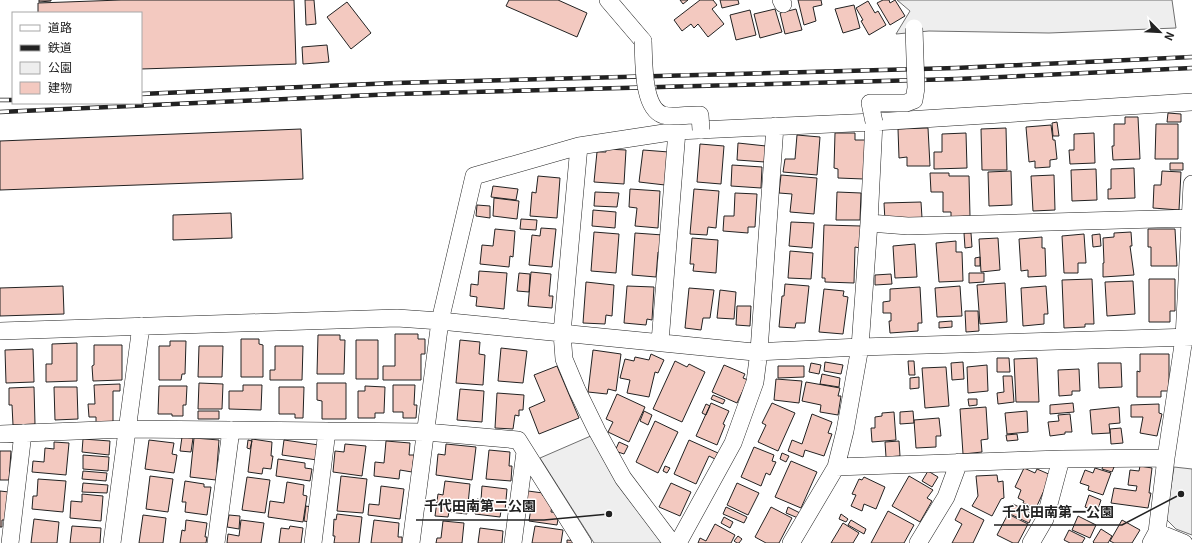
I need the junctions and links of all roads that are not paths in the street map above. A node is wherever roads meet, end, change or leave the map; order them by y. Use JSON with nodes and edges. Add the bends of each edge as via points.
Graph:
{"nodes":[{"id":1,"x":608,"y":0,"type":"edge"},
{"id":2,"x":914,"y":28,"type":"dead end"},
{"id":3,"x":1192,"y":102,"type":"edge"},
{"id":4,"x":874,"y":122,"type":"junction"},
{"id":5,"x":775,"y":126,"type":"junction"},
{"id":6,"x":701,"y":130,"type":"junction"},
{"id":7,"x":677,"y":131,"type":"junction"},
{"id":8,"x":579,"y":146,"type":"junction"},
{"id":9,"x":1192,"y":184,"type":"edge"},
{"id":10,"x":1191,"y":218,"type":"edge"},
{"id":11,"x":869,"y":224,"type":"junction"},
{"id":12,"x":440,"y":321,"type":"junction"},
{"id":13,"x":141,"y":326,"type":"junction"},
{"id":14,"x":0,"y":331,"type":"edge"},
{"id":15,"x":562,"y":333,"type":"junction"},
{"id":16,"x":1188,"y":338,"type":"edge"},
{"id":17,"x":660,"y":342,"type":"junction"},
{"id":18,"x":860,"y":347,"type":"junction"},
{"id":19,"x":759,"y":351,"type":"junction"},
{"id":20,"x":127,"y":429,"type":"junction"},
{"id":21,"x":231,"y":430,"type":"junction"},
{"id":22,"x":327,"y":431,"type":"junction"},
{"id":23,"x":426,"y":432,"type":"junction"},
{"id":24,"x":23,"y":433,"type":"junction"},
{"id":25,"x":0,"y":434,"type":"edge"},
{"id":26,"x":525,"y":452,"type":"junction"},
{"id":27,"x":1166,"y":458,"type":"junction"},
{"id":28,"x":1061,"y":459,"type":"junction"},
{"id":29,"x":959,"y":462,"type":"junction"},
{"id":30,"x":836,"y":467,"type":"junction"},
{"id":31,"x":1154,"y":538,"type":"edge"},
{"id":32,"x":10,"y":543,"type":"edge"},
{"id":33,"x":112,"y":543,"type":"edge"},
{"id":34,"x":216,"y":543,"type":"edge"},
{"id":35,"x":313,"y":543,"type":"edge"},
{"id":36,"x":411,"y":543,"type":"edge"},
{"id":37,"x":513,"y":543,"type":"edge"},
{"id":38,"x":583,"y":543,"type":"edge"},
{"id":39,"x":672,"y":543,"type":"edge"},
{"id":40,"x":678,"y":543,"type":"edge"},
{"id":41,"x":791,"y":543,"type":"edge"},
{"id":42,"x":918,"y":543,"type":"edge"},
{"id":43,"x":1031,"y":543,"type":"edge"},
{"id":44,"x":1184,"y":543,"type":"edge"}],
"edges":[{"from":1,"to":6,"type":"street","bridge":true,"via":[[643,41],[645,76],[651,104],[658,113],[665,116],[700,115]]},
{"from":2,"to":4,"type":"street","bridge":true,"via":[[914,100],[906,103],[870,104]]},
{"from":3,"to":4,"type":"street"},
{"from":4,"to":5,"type":"street"},
{"from":4,"to":11,"type":"street"},
{"from":5,"to":6,"type":"street"},
{"from":5,"to":19,"type":"street"},
{"from":6,"to":7,"type":"street"},
{"from":7,"to":8,"type":"street"},
{"from":7,"to":17,"type":"street"},
{"from":8,"to":12,"type":"street","via":[[474,176]]},
{"from":8,"to":15,"type":"street"},
{"from":9,"to":10,"type":"street"},
{"from":10,"to":11,"type":"street","via":[[908,226]]},
{"from":10,"to":16,"type":"street"},
{"from":11,"to":18,"type":"street"},
{"from":12,"to":13,"type":"street","via":[[397,318]]},
{"from":12,"to":15,"type":"street"},
{"from":12,"to":23,"type":"street"},
{"from":13,"to":14,"type":"street"},
{"from":13,"to":20,"type":"street"},
{"from":15,"to":17,"type":"street"},
{"from":15,"to":39,"type":"street","via":[[564,359],[597,432],[623,478]]},
{"from":16,"to":18,"type":"street"},
{"from":16,"to":27,"type":"street"},
{"from":17,"to":19,"type":"street"},
{"from":18,"to":19,"type":"street"},
{"from":18,"to":30,"type":"street"},
{"from":19,"to":40,"type":"street","via":[[755,382],[733,443]]},
{"from":20,"to":21,"type":"street"},
{"from":20,"to":24,"type":"street"},
{"from":20,"to":33,"type":"street"},
{"from":21,"to":22,"type":"street"},
{"from":21,"to":34,"type":"street"},
{"from":22,"to":23,"type":"street"},
{"from":22,"to":35,"type":"street"},
{"from":23,"to":26,"type":"street","via":[[518,440]]},
{"from":23,"to":36,"type":"street"},
{"from":24,"to":25,"type":"street"},
{"from":24,"to":32,"type":"street"},
{"from":26,"to":37,"type":"street"},
{"from":26,"to":38,"type":"street"},
{"from":27,"to":28,"type":"street"},
{"from":27,"to":31,"type":"street"},
{"from":28,"to":29,"type":"street"},
{"from":28,"to":43,"type":"street","via":[[1045,519]]},
{"from":29,"to":30,"type":"street"},
{"from":29,"to":42,"type":"street","via":[[946,497]]},
{"from":30,"to":41,"type":"street"},
{"from":31,"to":44,"type":"street"}]}
